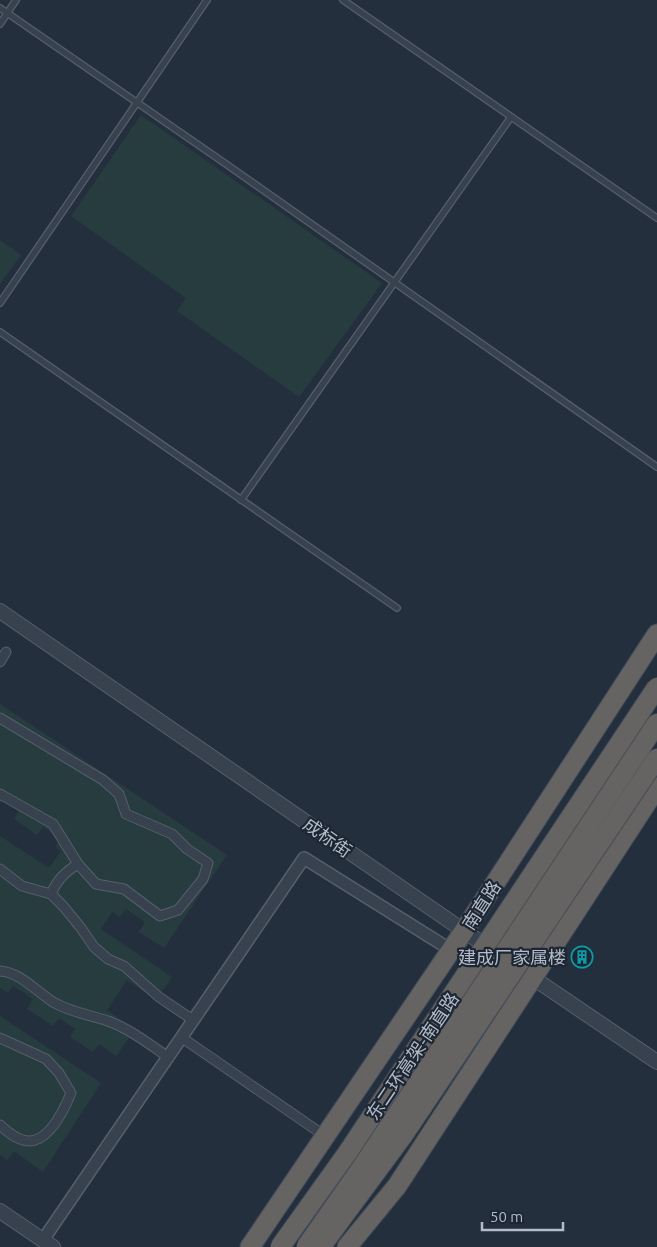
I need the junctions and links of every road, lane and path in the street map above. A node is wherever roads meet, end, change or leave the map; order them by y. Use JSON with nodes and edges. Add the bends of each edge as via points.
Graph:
{"nodes":[{"id":1,"x":16,"y":0,"type":"edge"},
{"id":2,"x":207,"y":0,"type":"edge"},
{"id":3,"x":343,"y":0,"type":"edge"},
{"id":4,"x":0,"y":8,"type":"edge"},
{"id":5,"x":8,"y":13,"type":"junction"},
{"id":6,"x":0,"y":24,"type":"edge"},
{"id":7,"x":137,"y":102,"type":"junction"},
{"id":8,"x":511,"y":117,"type":"junction"},
{"id":9,"x":657,"y":218,"type":"edge"},
{"id":10,"x":394,"y":282,"type":"junction"},
{"id":11,"x":0,"y":303,"type":"edge"},
{"id":12,"x":0,"y":332,"type":"edge"},
{"id":13,"x":657,"y":467,"type":"edge"},
{"id":14,"x":241,"y":500,"type":"junction"},
{"id":15,"x":397,"y":608,"type":"dead end"},
{"id":16,"x":0,"y":611,"type":"edge"},
{"id":17,"x":657,"y":634,"type":"edge"},
{"id":18,"x":6,"y":652,"type":"dead end"},
{"id":19,"x":0,"y":662,"type":"edge"},
{"id":20,"x":657,"y":687,"type":"edge"},
{"id":21,"x":0,"y":718,"type":"edge"},
{"id":22,"x":657,"y":723,"type":"edge"},
{"id":23,"x":657,"y":758,"type":"edge"},
{"id":24,"x":657,"y":787,"type":"edge"},
{"id":25,"x":0,"y":794,"type":"edge"},
{"id":26,"x":78,"y":864,"type":"junction"},
{"id":27,"x":0,"y":869,"type":"edge"},
{"id":28,"x":51,"y":894,"type":"junction"},
{"id":29,"x":464,"y":931,"type":"junction"},
{"id":30,"x":451,"y":950,"type":"junction"},
{"id":31,"x":0,"y":971,"type":"edge"},
{"id":32,"x":533,"y":978,"type":"junction"},
{"id":33,"x":193,"y":1020,"type":"junction"},
{"id":34,"x":181,"y":1037,"type":"junction"},
{"id":35,"x":0,"y":1038,"type":"edge"},
{"id":36,"x":168,"y":1057,"type":"junction"},
{"id":37,"x":657,"y":1062,"type":"edge"},
{"id":38,"x":0,"y":1125,"type":"edge"},
{"id":39,"x":325,"y":1136,"type":"junction"},
{"id":40,"x":0,"y":1211,"type":"edge"},
{"id":41,"x":48,"y":1244,"type":"edge"},
{"id":42,"x":352,"y":1246,"type":"edge"},
{"id":43,"x":250,"y":1247,"type":"edge"},
{"id":44,"x":265,"y":1247,"type":"edge"},
{"id":45,"x":280,"y":1247,"type":"edge"},
{"id":46,"x":306,"y":1247,"type":"edge"},
{"id":47,"x":320,"y":1247,"type":"edge"}],
"edges":[{"from":1,"to":5,"type":"lane"},
{"from":2,"to":7,"type":"lane"},
{"from":3,"to":8,"type":"lane"},
{"from":4,"to":5,"type":"lane"},
{"from":5,"to":6,"type":"lane"},
{"from":5,"to":7,"type":"lane"},
{"from":7,"to":10,"type":"lane"},
{"from":7,"to":11,"type":"lane"},
{"from":8,"to":9,"type":"lane"},
{"from":8,"to":10,"type":"lane"},
{"from":10,"to":13,"type":"lane"},
{"from":10,"to":14,"type":"lane"},
{"from":12,"to":14,"type":"lane"},
{"from":14,"to":15,"type":"lane"},
{"from":16,"to":29,"type":"street","name":"成标街"},
{"from":17,"to":29,"type":"highway","name":"南直路"},
{"from":18,"to":19,"type":"street"},
{"from":20,"to":45,"type":"highway","name":"东二环高架-南直路","bridge":true,"via":[[348,1152]]},
{"from":21,"to":26,"type":"street","via":[[103,780],[119,794],[126,814],[172,834],[208,863],[203,879],[178,910],[160,916],[124,889],[96,884]]},
{"from":22,"to":46,"type":"highway","name":"东二环高架-南直路","bridge":true},
{"from":23,"to":47,"type":"highway","bridge":true,"via":[[404,1134]]},
{"from":24,"to":32,"type":"highway"},
{"from":25,"to":26,"type":"street","via":[[53,824]]},
{"from":26,"to":28,"type":"street","via":[[65,871]]},
{"from":27,"to":28,"type":"street","via":[[22,886]]},
{"from":28,"to":33,"type":"street","via":[[94,947],[108,959],[124,966],[158,997]]},
{"from":29,"to":30,"type":"highway","name":"南直路"},
{"from":29,"to":32,"type":"street","name":"成标街"},
{"from":30,"to":33,"type":"street","via":[[304,858]]},
{"from":30,"to":39,"type":"highway","name":"南直路"},
{"from":30,"to":44,"type":"highway","via":[[442,982],[410,1034]]},
{"from":31,"to":36,"type":"street","via":[[20,978],[55,1003],[134,1033]]},
{"from":32,"to":37,"type":"street","name":"成标街"},
{"from":32,"to":42,"type":"highway","via":[[396,1186]]},
{"from":33,"to":34,"type":"street"},
{"from":34,"to":36,"type":"street"},
{"from":34,"to":39,"type":"street"},
{"from":35,"to":38,"type":"street","via":[[46,1059],[71,1093],[52,1128],[35,1141],[14,1136]]},
{"from":36,"to":41,"type":"street"},
{"from":39,"to":43,"type":"highway","name":"南直路"},
{"from":40,"to":41,"type":"street"}]}
